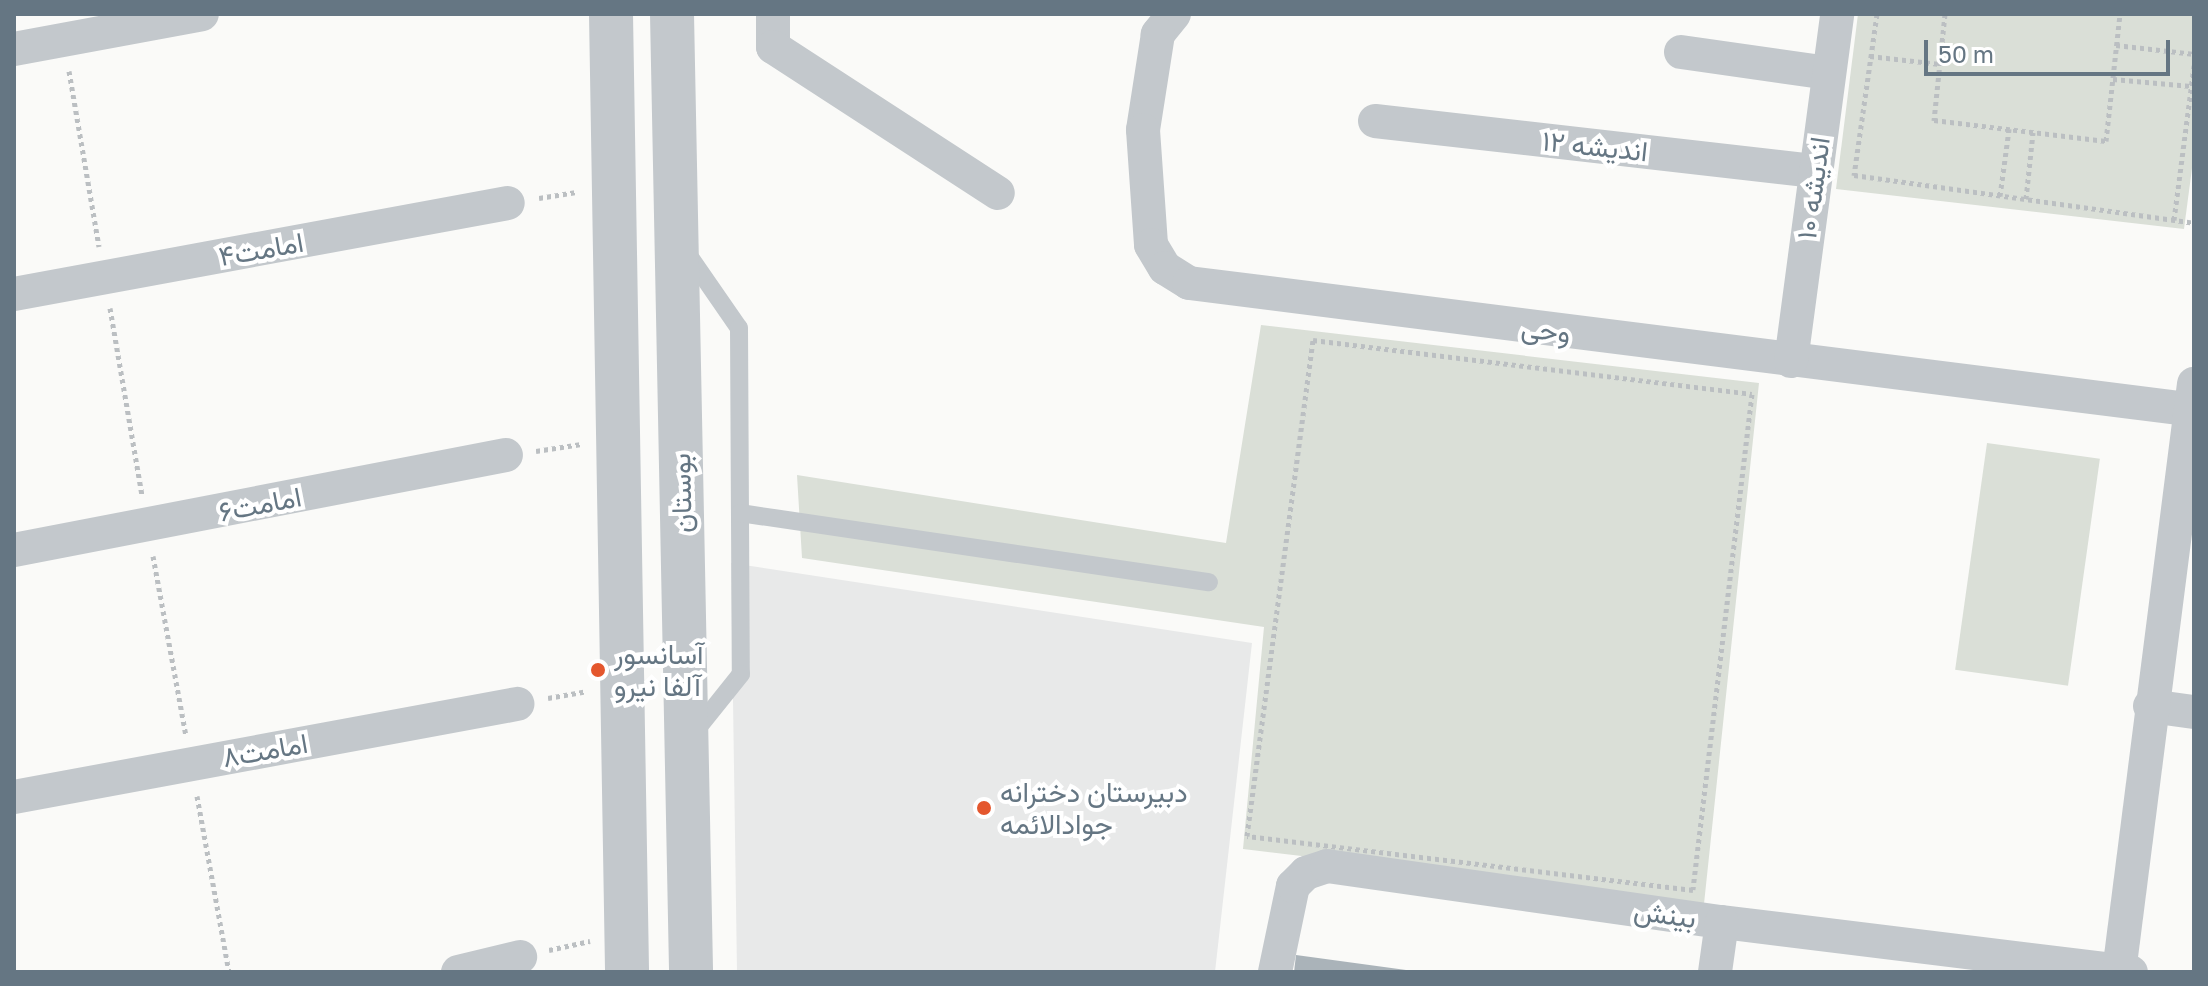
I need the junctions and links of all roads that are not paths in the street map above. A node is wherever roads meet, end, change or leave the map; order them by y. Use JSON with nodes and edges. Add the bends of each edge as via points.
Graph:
{"nodes":[{"id":1,"x":202,"y":14,"type":"edge"},
{"id":2,"x":773,"y":14,"type":"edge"},
{"id":3,"x":1174,"y":14,"type":"edge"},
{"id":4,"x":1837,"y":14,"type":"edge"},
{"id":5,"x":672,"y":30,"type":"edge"},
{"id":6,"x":611,"y":34,"type":"edge"},
{"id":7,"x":14,"y":49,"type":"edge"},
{"id":8,"x":1681,"y":52,"type":"dead end"},
{"id":9,"x":1830,"y":62,"type":"junction"},
{"id":10,"x":1375,"y":121,"type":"dead end"},
{"id":11,"x":1815,"y":171,"type":"junction"},
{"id":12,"x":998,"y":193,"type":"dead end"},
{"id":13,"x":508,"y":203,"type":"road end"},
{"id":14,"x":676,"y":238,"type":"junction"},
{"id":15,"x":14,"y":294,"type":"edge"},
{"id":16,"x":1791,"y":361,"type":"junction"},
{"id":17,"x":2193,"y":401,"type":"edge"},
{"id":18,"x":506,"y":455,"type":"road end"},
{"id":19,"x":740,"y":513,"type":"junction"},
{"id":20,"x":14,"y":550,"type":"edge"},
{"id":21,"x":1209,"y":582,"type":"dead end"},
{"id":22,"x":517,"y":704,"type":"road end"},
{"id":23,"x":2150,"y":706,"type":"junction"},
{"id":24,"x":2194,"y":712,"type":"edge"},
{"id":25,"x":686,"y":743,"type":"junction"},
{"id":26,"x":14,"y":797,"type":"edge"},
{"id":27,"x":1722,"y":922,"type":"junction"},
{"id":28,"x":627,"y":953,"type":"edge"},
{"id":29,"x":520,"y":957,"type":"road end"},
{"id":30,"x":458,"y":972,"type":"edge"},
{"id":31,"x":691,"y":972,"type":"edge"},
{"id":32,"x":1275,"y":972,"type":"edge"},
{"id":33,"x":1715,"y":972,"type":"edge"},
{"id":34,"x":2123,"y":972,"type":"edge"}],
"edges":[{"from":1,"to":7,"type":"street"},
{"from":2,"to":12,"type":"street","via":[[773,47]]},
{"from":3,"to":16,"type":"street","name":"وحی","via":[[1158,34],[1143,130],[1151,245],[1165,268],[1189,283]]},
{"from":4,"to":9,"type":"street","name":"اندیشه ۱۰"},
{"from":5,"to":6,"type":"street"},
{"from":5,"to":14,"type":"street","name":"بوستان"},
{"from":6,"to":28,"type":"street"},
{"from":8,"to":9,"type":"street"},
{"from":9,"to":11,"type":"street","name":"اندیشه ۱۰"},
{"from":10,"to":11,"type":"street","name":"اندیشه ۱۲"},
{"from":11,"to":16,"type":"street","name":"اندیشه ۱۰"},
{"from":13,"to":15,"type":"street","name":"امامت۴"},
{"from":14,"to":19,"type":"lane","via":[[739,328]]},
{"from":14,"to":25,"type":"street","name":"بوستان"},
{"from":16,"to":17,"type":"street","name":"وحی"},
{"from":17,"to":23,"type":"street"},
{"from":18,"to":20,"type":"street","name":"امامت۶"},
{"from":19,"to":21,"type":"lane"},
{"from":19,"to":25,"type":"lane","via":[[741,674]]},
{"from":22,"to":26,"type":"street","name":"امامت۸"},
{"from":23,"to":24,"type":"street"},
{"from":23,"to":34,"type":"street"},
{"from":25,"to":31,"type":"street","name":"بوستان"},
{"from":27,"to":32,"type":"street","name":"بینش","via":[[1327,866],[1306,873],[1293,886]]},
{"from":27,"to":33,"type":"street"},
{"from":27,"to":34,"type":"street","name":"بینش"},
{"from":29,"to":30,"type":"street"}]}
